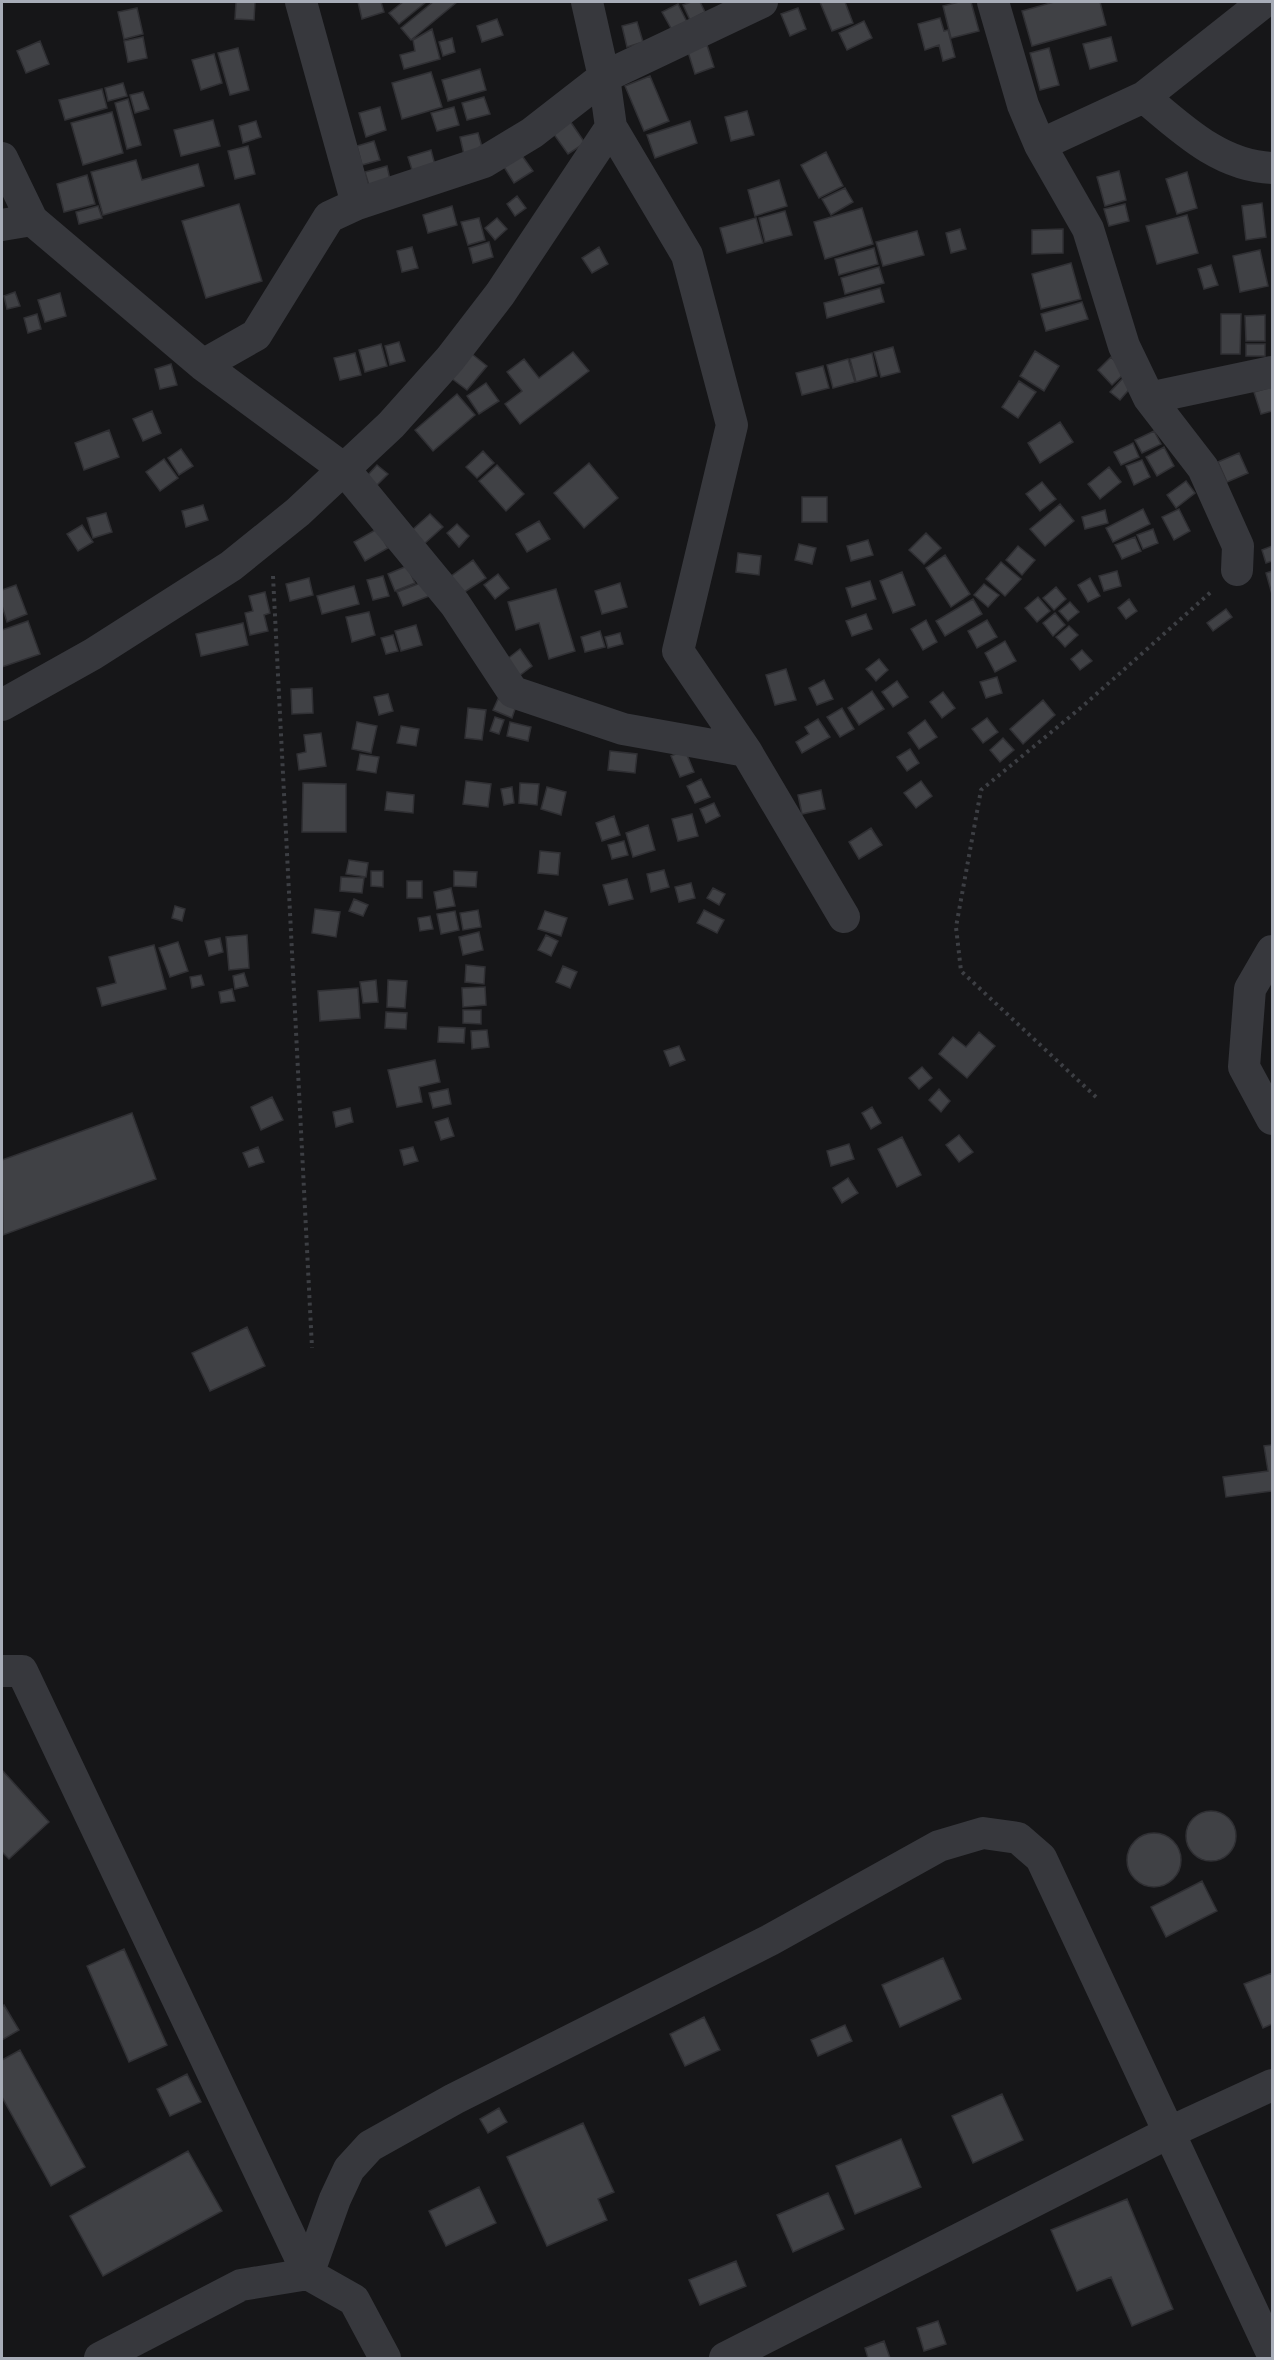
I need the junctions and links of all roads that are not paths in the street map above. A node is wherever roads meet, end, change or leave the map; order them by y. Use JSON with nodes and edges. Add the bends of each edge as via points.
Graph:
{"nodes":[{"id":1,"x":302,"y":2,"type":"edge"},
{"id":2,"x":587,"y":2,"type":"edge"},
{"id":3,"x":762,"y":2,"type":"edge"},
{"id":4,"x":993,"y":2,"type":"edge"},
{"id":5,"x":1264,"y":2,"type":"edge"},
{"id":6,"x":604,"y":77,"type":"junction"},
{"id":7,"x":1144,"y":97,"type":"junction"},
{"id":8,"x":611,"y":127,"type":"junction"},
{"id":9,"x":1040,"y":146,"type":"junction"},
{"id":10,"x":2,"y":158,"type":"edge"},
{"id":11,"x":1272,"y":168,"type":"edge"},
{"id":12,"x":357,"y":204,"type":"junction"},
{"id":13,"x":32,"y":220,"type":"junction"},
{"id":14,"x":2,"y":225,"type":"edge"},
{"id":15,"x":203,"y":365,"type":"junction"},
{"id":16,"x":1272,"y":372,"type":"edge"},
{"id":17,"x":1149,"y":398,"type":"junction"},
{"id":18,"x":344,"y":469,"type":"junction"},
{"id":19,"x":1237,"y":570,"type":"road end"},
{"id":20,"x":2,"y":705,"type":"edge"},
{"id":21,"x":746,"y":752,"type":"junction"},
{"id":22,"x":844,"y":917,"type":"dead end"},
{"id":23,"x":1272,"y":951,"type":"edge"},
{"id":24,"x":1272,"y":1119,"type":"edge"},
{"id":25,"x":2,"y":1671,"type":"edge"},
{"id":26,"x":1272,"y":2085,"type":"edge"},
{"id":27,"x":1170,"y":2132,"type":"junction"},
{"id":28,"x":308,"y":2274,"type":"junction"},
{"id":29,"x":1272,"y":2354,"type":"edge"},
{"id":30,"x":100,"y":2358,"type":"edge"},
{"id":31,"x":385,"y":2358,"type":"edge"},
{"id":32,"x":725,"y":2358,"type":"edge"}],
"edges":[{"from":1,"to":12,"type":"street"},
{"from":2,"to":6,"type":"street"},
{"from":3,"to":6,"type":"street"},
{"from":4,"to":9,"type":"street","via":[[1023,105]]},
{"from":5,"to":7,"type":"street"},
{"from":6,"to":8,"type":"street"},
{"from":6,"to":12,"type":"street","via":[[532,133],[484,162]]},
{"from":7,"to":9,"type":"street"},
{"from":7,"to":11,"type":"street","via":[[1212,150],[1237,162]]},
{"from":8,"to":18,"type":"street","via":[[536,242],[450,359],[391,425]]},
{"from":8,"to":21,"type":"street","via":[[687,255],[732,425],[678,651]]},
{"from":9,"to":17,"type":"street","via":[[1088,229],[1124,346]]},
{"from":10,"to":13,"type":"street"},
{"from":12,"to":15,"type":"street","via":[[329,217],[256,335]]},
{"from":13,"to":14,"type":"street"},
{"from":13,"to":15,"type":"street"},
{"from":15,"to":18,"type":"street"},
{"from":16,"to":17,"type":"street"},
{"from":17,"to":19,"type":"street","via":[[1203,468],[1238,546]]},
{"from":18,"to":20,"type":"street","via":[[231,566],[93,654]]},
{"from":18,"to":21,"type":"street","via":[[455,604],[513,692],[623,729]]},
{"from":21,"to":22,"type":"street"},
{"from":23,"to":24,"type":"street","via":[[1250,988],[1244,1066]]},
{"from":25,"to":28,"type":"street","via":[[22,1671]]},
{"from":26,"to":27,"type":"street"},
{"from":27,"to":28,"type":"street","via":[[1041,1858],[1018,1838],[983,1833],[939,1846],[770,1940],[454,2099],[370,2146],[345,2179]]},
{"from":27,"to":29,"type":"street"},
{"from":27,"to":32,"type":"street"},
{"from":28,"to":30,"type":"street","via":[[241,2285]]},
{"from":28,"to":31,"type":"street","via":[[354,2300]]}]}
